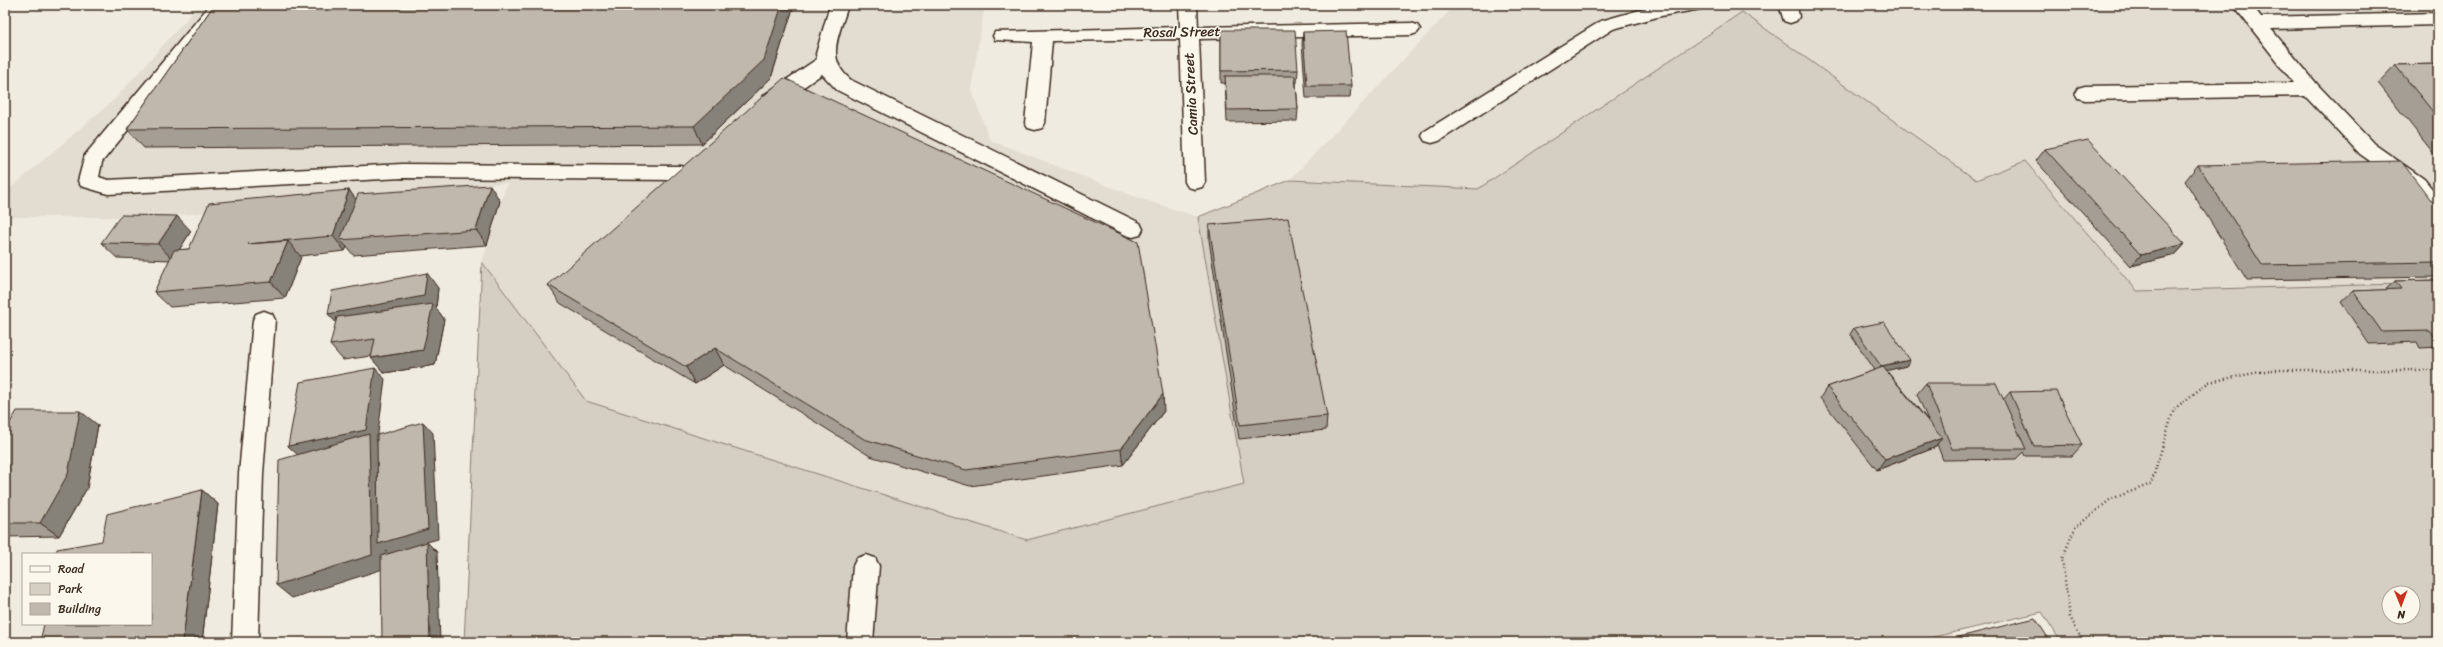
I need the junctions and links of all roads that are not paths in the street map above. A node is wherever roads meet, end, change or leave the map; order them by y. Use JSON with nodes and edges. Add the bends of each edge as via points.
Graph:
{"nodes":[{"id":1,"x":220,"y":5,"type":"edge"},
{"id":2,"x":839,"y":5,"type":"edge"},
{"id":3,"x":1188,"y":5,"type":"edge"},
{"id":4,"x":1695,"y":5,"type":"edge"},
{"id":5,"x":2242,"y":5,"type":"edge"},
{"id":6,"x":2438,"y":19,"type":"edge"},
{"id":7,"x":2256,"y":23,"type":"junction"},
{"id":8,"x":1411,"y":30,"type":"dead end"},
{"id":9,"x":1188,"y":32,"type":"junction"},
{"id":10,"x":1043,"y":35,"type":"junction"},
{"id":11,"x":1002,"y":36,"type":"dead end"},
{"id":12,"x":827,"y":61,"type":"junction"},
{"id":13,"x":2310,"y":89,"type":"junction"},
{"id":14,"x":2085,"y":93,"type":"dead end"},
{"id":15,"x":759,"y":110,"type":"edge"},
{"id":16,"x":1035,"y":123,"type":"dead end"},
{"id":17,"x":1432,"y":136,"type":"dead end"},
{"id":18,"x":1195,"y":182,"type":"dead end"},
{"id":19,"x":656,"y":194,"type":"edge"},
{"id":20,"x":2438,"y":210,"type":"edge"},
{"id":21,"x":1133,"y":229,"type":"dead end"},
{"id":22,"x":264,"y":320,"type":"dead end"},
{"id":23,"x":866,"y":566,"type":"dead end"},
{"id":24,"x":245,"y":642,"type":"edge"},
{"id":25,"x":860,"y":642,"type":"edge"}],
"edges":[{"from":1,"to":19,"type":"street","via":[[92,160],[88,181],[108,187],[402,171],[687,168]]},
{"from":2,"to":12,"type":"street","via":[[825,54]]},
{"from":3,"to":9,"type":"street","name":"Camia Street"},
{"from":4,"to":17,"type":"street","via":[[1660,10],[1607,25]]},
{"from":5,"to":7,"type":"street"},
{"from":6,"to":7,"type":"street"},
{"from":7,"to":13,"type":"street"},
{"from":8,"to":9,"type":"street","name":"Rosal Street"},
{"from":9,"to":10,"type":"street","name":"Rosal Street"},
{"from":9,"to":18,"type":"street","name":"Camia Street"},
{"from":10,"to":11,"type":"street","name":"Rosal Street"},
{"from":10,"to":16,"type":"street"},
{"from":12,"to":15,"type":"street"},
{"from":12,"to":21,"type":"street","via":[[831,74],[844,85]]},
{"from":13,"to":14,"type":"street"},
{"from":13,"to":20,"type":"street","via":[[2367,149],[2417,184]]},
{"from":22,"to":24,"type":"street","via":[[252,474]]},
{"from":23,"to":25,"type":"street"}]}
